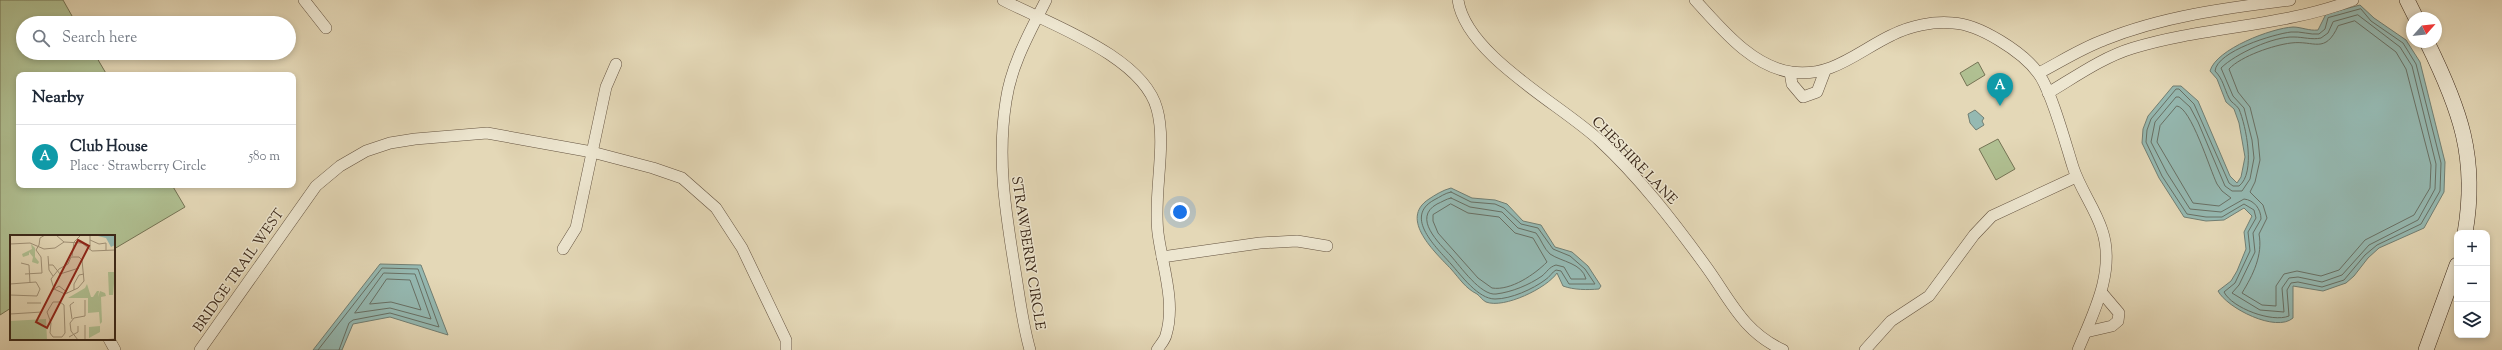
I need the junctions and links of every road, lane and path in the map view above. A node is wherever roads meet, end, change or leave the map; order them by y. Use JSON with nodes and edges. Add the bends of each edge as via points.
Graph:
{"nodes":[{"id":1,"x":304,"y":0,"type":"edge"},
{"id":2,"x":1003,"y":0,"type":"edge"},
{"id":3,"x":1046,"y":0,"type":"edge"},
{"id":4,"x":1458,"y":0,"type":"edge"},
{"id":5,"x":1695,"y":0,"type":"edge"},
{"id":6,"x":2290,"y":0,"type":"edge"},
{"id":7,"x":2353,"y":0,"type":"edge"},
{"id":8,"x":2407,"y":0,"type":"edge"},
{"id":9,"x":2260,"y":4,"type":"junction"},
{"id":10,"x":2413,"y":12,"type":"edge"},
{"id":11,"x":1037,"y":18,"type":"junction"},
{"id":12,"x":2262,"y":21,"type":"junction"},
{"id":13,"x":2148,"y":24,"type":"junction"},
{"id":14,"x":326,"y":28,"type":"dead end"},
{"id":15,"x":2152,"y":42,"type":"junction"},
{"id":16,"x":2430,"y":48,"type":"edge"},
{"id":17,"x":616,"y":64,"type":"dead end"},
{"id":18,"x":1825,"y":71,"type":"junction"},
{"id":19,"x":1790,"y":72,"type":"junction"},
{"id":20,"x":2039,"y":73,"type":"junction"},
{"id":21,"x":2048,"y":94,"type":"junction"},
{"id":22,"x":592,"y":152,"type":"junction"},
{"id":23,"x":2076,"y":177,"type":"junction"},
{"id":24,"x":2466,"y":230,"type":"edge"},
{"id":25,"x":1327,"y":246,"type":"dead end"},
{"id":26,"x":563,"y":249,"type":"dead end"},
{"id":27,"x":1162,"y":257,"type":"junction"},
{"id":28,"x":2457,"y":266,"type":"edge"},
{"id":29,"x":2102,"y":293,"type":"junction"},
{"id":30,"x":2086,"y":332,"type":"junction"},
{"id":31,"x":110,"y":340,"type":"edge"},
{"id":32,"x":115,"y":350,"type":"edge"},
{"id":33,"x":200,"y":350,"type":"edge"},
{"id":34,"x":786,"y":350,"type":"edge"},
{"id":35,"x":1030,"y":350,"type":"edge"},
{"id":36,"x":1157,"y":350,"type":"edge"},
{"id":37,"x":1783,"y":350,"type":"edge"},
{"id":38,"x":1865,"y":350,"type":"edge"},
{"id":39,"x":2078,"y":350,"type":"edge"},
{"id":40,"x":2426,"y":350,"type":"edge"}],
"edges":[{"from":1,"to":14,"type":"street"},
{"from":2,"to":11,"type":"street"},
{"from":3,"to":11,"type":"street","name":"STRAWBERRY CIRCLE"},
{"from":4,"to":37,"type":"street","name":"CHESHIRE LANE","via":[[1467,25],[1480,44],[1496,60],[1599,140],[1653,196],[1706,266],[1746,325],[1766,342]]},
{"from":5,"to":19,"type":"street","via":[[1734,41],[1756,58]]},
{"from":6,"to":9,"type":"street"},
{"from":7,"to":12,"type":"street","via":[[2330,9],[2296,17]]},
{"from":8,"to":10,"type":"main road"},
{"from":9,"to":12,"type":"street"},
{"from":9,"to":13,"type":"street","via":[[2170,18]]},
{"from":11,"to":27,"type":"street","via":[[1116,58],[1138,76],[1149,92],[1157,109],[1159,160],[1156,203]]},
{"from":11,"to":35,"type":"street","name":"STRAWBERRY CIRCLE","via":[[1025,39],[1006,99],[1002,145],[1002,189],[1023,325]]},
{"from":12,"to":15,"type":"street"},
{"from":13,"to":15,"type":"street"},
{"from":13,"to":20,"type":"street","via":[[2102,40]]},
{"from":15,"to":21,"type":"street","via":[[2109,58]]},
{"from":16,"to":24,"type":"main road","via":[[2458,110],[2466,141],[2469,212]]},
{"from":17,"to":22,"type":"street","via":[[606,87]]},
{"from":18,"to":19,"type":"street"},
{"from":18,"to":19,"type":"street","via":[[1817,92],[1803,97],[1792,84]]},
{"from":18,"to":20,"type":"street","via":[[1841,65],[1893,34],[1924,24],[1955,22],[2006,42]]},
{"from":20,"to":21,"type":"street"},
{"from":21,"to":23,"type":"street"},
{"from":22,"to":26,"type":"street","via":[[576,228]]},
{"from":22,"to":33,"type":"street","name":"BRIDGE TRAIL WEST","via":[[487,133],[415,138],[366,151],[340,166],[316,186]]},
{"from":22,"to":34,"type":"street","name":"BRIDGE TRAIL WEST","via":[[682,178],[716,208],[742,248],[786,340]]},
{"from":23,"to":29,"type":"street","via":[[2103,231],[2106,266]]},
{"from":23,"to":38,"type":"street","via":[[1992,216],[1974,235],[1929,296],[1891,321]]},
{"from":25,"to":27,"type":"street","via":[[1297,241],[1260,243]]},
{"from":27,"to":36,"type":"street","via":[[1169,302],[1166,335]]},
{"from":28,"to":40,"type":"main road"},
{"from":29,"to":30,"type":"street"},
{"from":29,"to":30,"type":"street","via":[[2119,313],[2118,321],[2112,326]]},
{"from":30,"to":39,"type":"street"},
{"from":31,"to":32,"type":"street"}]}
